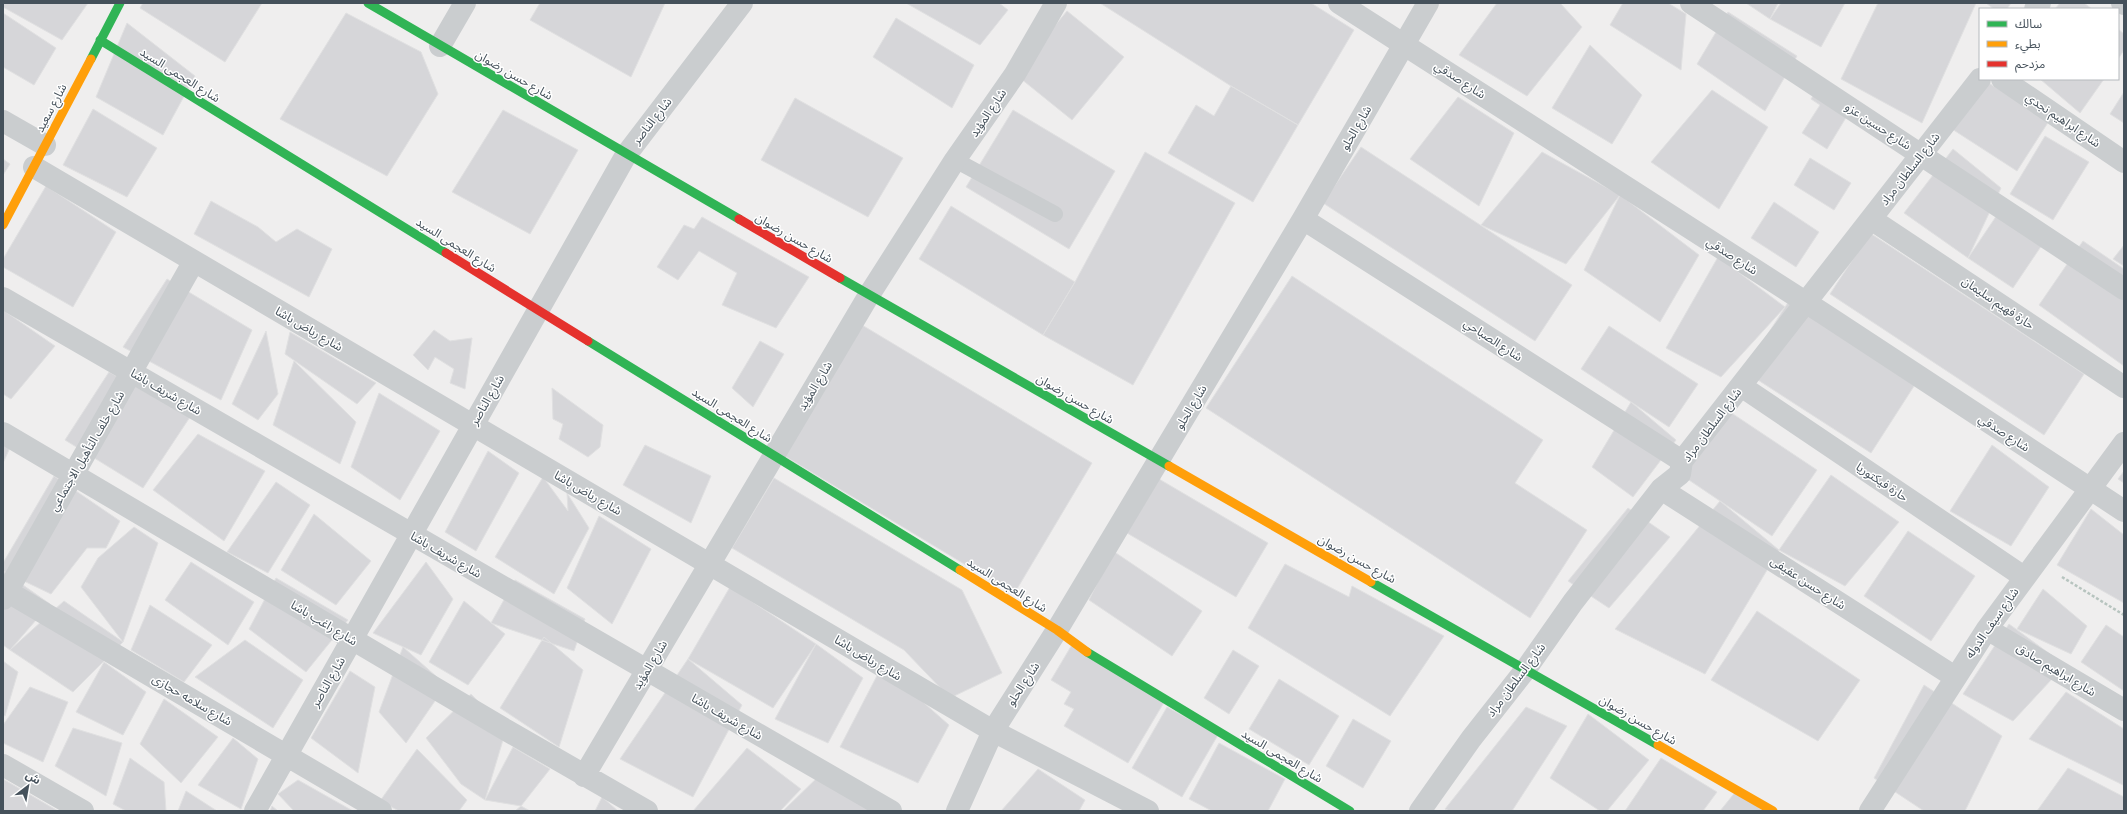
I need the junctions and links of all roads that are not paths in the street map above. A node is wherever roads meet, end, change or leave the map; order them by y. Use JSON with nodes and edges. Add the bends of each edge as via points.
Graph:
{"nodes":[{"id":1,"x":120,"y":3,"type":"edge"},
{"id":2,"x":368,"y":3,"type":"edge"},
{"id":3,"x":465,"y":3,"type":"edge"},
{"id":4,"x":742,"y":3,"type":"edge"},
{"id":5,"x":1056,"y":3,"type":"edge"},
{"id":6,"x":1339,"y":3,"type":"edge"},
{"id":7,"x":1428,"y":3,"type":"edge"},
{"id":8,"x":1692,"y":3,"type":"edge"},
{"id":9,"x":100,"y":40,"type":"junction"},
{"id":10,"x":1404,"y":44,"type":"junction"},
{"id":11,"x":440,"y":46,"type":"junction"},
{"id":12,"x":1979,"y":80,"type":"edge"},
{"id":13,"x":2003,"y":80,"type":"edge"},
{"id":14,"x":3,"y":121,"type":"edge"},
{"id":15,"x":45,"y":145,"type":"junction"},
{"id":16,"x":626,"y":155,"type":"junction"},
{"id":17,"x":1921,"y":155,"type":"junction"},
{"id":18,"x":955,"y":160,"type":"junction"},
{"id":19,"x":2124,"y":162,"type":"edge"},
{"id":20,"x":34,"y":167,"type":"junction"},
{"id":21,"x":1055,"y":214,"type":"dead end"},
{"id":22,"x":1303,"y":219,"type":"junction"},
{"id":23,"x":1871,"y":219,"type":"junction"},
{"id":24,"x":3,"y":224,"type":"edge"},
{"id":25,"x":194,"y":262,"type":"junction"},
{"id":26,"x":2124,"y":289,"type":"edge"},
{"id":27,"x":869,"y":295,"type":"junction"},
{"id":28,"x":3,"y":298,"type":"edge"},
{"id":29,"x":1806,"y":302,"type":"junction"},
{"id":30,"x":538,"y":310,"type":"junction"},
{"id":31,"x":132,"y":372,"type":"junction"},
{"id":32,"x":1741,"y":386,"type":"junction"},
{"id":33,"x":2124,"y":387,"type":"edge"},
{"id":34,"x":473,"y":426,"type":"junction"},
{"id":35,"x":3,"y":433,"type":"edge"},
{"id":36,"x":2124,"y":443,"type":"edge"},
{"id":37,"x":774,"y":456,"type":"junction"},
{"id":38,"x":1158,"y":461,"type":"junction"},
{"id":39,"x":1682,"y":462,"type":"junction"},
{"id":40,"x":74,"y":474,"type":"junction"},
{"id":41,"x":1661,"y":489,"type":"junction"},
{"id":42,"x":2090,"y":489,"type":"junction"},
{"id":43,"x":2124,"y":511,"type":"edge"},
{"id":44,"x":411,"y":535,"type":"junction"},
{"id":45,"x":709,"y":564,"type":"junction"},
{"id":46,"x":2030,"y":569,"type":"junction"},
{"id":47,"x":4,"y":593,"type":"edge"},
{"id":48,"x":1987,"y":629,"type":"junction"},
{"id":49,"x":1057,"y":630,"type":"junction"},
{"id":50,"x":352,"y":639,"type":"junction"},
{"id":51,"x":1526,"y":669,"type":"junction"},
{"id":52,"x":646,"y":671,"type":"junction"},
{"id":53,"x":1955,"y":677,"type":"junction"},
{"id":54,"x":2124,"y":710,"type":"edge"},
{"id":55,"x":993,"y":731,"type":"junction"},
{"id":56,"x":286,"y":755,"type":"junction"},
{"id":57,"x":3,"y":765,"type":"edge"},
{"id":58,"x":584,"y":776,"type":"junction"},
{"id":59,"x":83,"y":811,"type":"edge"},
{"id":60,"x":255,"y":811,"type":"edge"},
{"id":61,"x":381,"y":811,"type":"edge"},
{"id":62,"x":647,"y":811,"type":"edge"},
{"id":63,"x":891,"y":811,"type":"edge"},
{"id":64,"x":957,"y":811,"type":"edge"},
{"id":65,"x":1148,"y":811,"type":"edge"},
{"id":66,"x":1350,"y":811,"type":"edge"},
{"id":67,"x":1420,"y":811,"type":"edge"},
{"id":68,"x":1773,"y":811,"type":"edge"},
{"id":69,"x":1870,"y":811,"type":"edge"}],
"edges":[{"from":1,"to":9,"type":"street","name":"شارع سعيد"},
{"from":2,"to":11,"type":"street","name":"شارع حسن رضوان"},
{"from":3,"to":11,"type":"street"},
{"from":4,"to":16,"type":"street","name":"شارع الناصر"},
{"from":5,"to":18,"type":"street","name":"شارع المؤيد","via":[[1015,74]]},
{"from":6,"to":10,"type":"street","name":"شارع صدقي"},
{"from":7,"to":10,"type":"street","name":"شارع الحلو"},
{"from":8,"to":17,"type":"street","name":"شارع حسين عزو"},
{"from":9,"to":15,"type":"street","name":"شارع سعيد"},
{"from":9,"to":30,"type":"street","name":"شارع العجمى السيد"},
{"from":10,"to":22,"type":"street","name":"شارع الحلو"},
{"from":10,"to":29,"type":"street","name":"شارع صدقي"},
{"from":11,"to":16,"type":"street","name":"شارع حسن رضوان"},
{"from":12,"to":17,"type":"street","name":"شارع السلطان مراد"},
{"from":13,"to":19,"type":"street","name":"شارع ابراهيم نجدي"},
{"from":14,"to":15,"type":"street"},
{"from":15,"to":20,"type":"street","name":"شارع سعيد"},
{"from":16,"to":27,"type":"street","name":"شارع حسن رضوان"},
{"from":16,"to":30,"type":"street","name":"شارع الناصر"},
{"from":17,"to":23,"type":"street","name":"شارع السلطان مراد"},
{"from":17,"to":26,"type":"street","name":"شارع حسين عزو"},
{"from":18,"to":21,"type":"lane"},
{"from":18,"to":27,"type":"street","name":"شارع المؤيد"},
{"from":20,"to":24,"type":"street","name":"شارع سعيد"},
{"from":20,"to":25,"type":"street","name":"شارع رياض باشا"},
{"from":22,"to":38,"type":"street","name":"شارع الحلو"},
{"from":22,"to":39,"type":"street","name":"شارع الصباحي"},
{"from":23,"to":29,"type":"street","name":"شارع السلطان مراد"},
{"from":23,"to":33,"type":"street","name":"حارة فهيم سليمان"},
{"from":25,"to":31,"type":"street","name":"شارع خلف التأهيل الاجتماعي"},
{"from":25,"to":34,"type":"street","name":"شارع رياض باشا"},
{"from":27,"to":37,"type":"street","name":"شارع المؤيد"},
{"from":27,"to":38,"type":"street","name":"شارع حسن رضوان"},
{"from":28,"to":31,"type":"street","name":"شارع شريف باشا"},
{"from":29,"to":32,"type":"street","name":"شارع السلطان مراد"},
{"from":29,"to":42,"type":"street","name":"شارع صدقي"},
{"from":30,"to":34,"type":"street","name":"شارع الناصر"},
{"from":30,"to":37,"type":"street","name":"شارع العجمى السيد"},
{"from":31,"to":40,"type":"street","name":"شارع خلف التأهيل الاجتماعي"},
{"from":31,"to":44,"type":"street","name":"شارع شريف باشا"},
{"from":32,"to":39,"type":"street","name":"شارع السلطان مراد"},
{"from":32,"to":46,"type":"street","name":"حارة فيكتوريا"},
{"from":34,"to":44,"type":"street","name":"شارع الناصر"},
{"from":34,"to":45,"type":"street","name":"شارع رياض باشا"},
{"from":35,"to":40,"type":"street","name":"شارع راغب باشا"},
{"from":36,"to":42,"type":"street","name":"شارع سيف الدوله"},
{"from":37,"to":45,"type":"street","name":"شارع المؤيد"},
{"from":37,"to":49,"type":"street","name":"شارع العجمى السيد"},
{"from":38,"to":49,"type":"street","name":"شارع الحلو"},
{"from":38,"to":51,"type":"street","name":"شارع حسن رضوان"},
{"from":39,"to":41,"type":"street","name":"شارع السلطان مراد","via":[[1680,474]]},
{"from":40,"to":47,"type":"street","name":"شارع خلف التأهيل الاجتماعي"},
{"from":40,"to":50,"type":"street","name":"شارع راغب باشا"},
{"from":41,"to":51,"type":"street","name":"شارع السلطان مراد","via":[[1573,602]]},
{"from":41,"to":53,"type":"street","name":"شارع حسن عفيفى"},
{"from":42,"to":43,"type":"street","name":"شارع صدقي"},
{"from":42,"to":46,"type":"street","name":"شارع سيف الدوله"},
{"from":44,"to":50,"type":"street","name":"شارع الناصر"},
{"from":44,"to":52,"type":"street","name":"شارع شريف باشا"},
{"from":45,"to":52,"type":"street","name":"شارع المؤيد"},
{"from":45,"to":55,"type":"street","name":"شارع رياض باشا"},
{"from":46,"to":48,"type":"street","name":"شارع سيف الدوله"},
{"from":47,"to":56,"type":"street","name":"شارع سلامه حجازى"},
{"from":48,"to":53,"type":"street","name":"شارع سيف الدوله"},
{"from":48,"to":54,"type":"street","name":"شارع ابراهيم صادق"},
{"from":49,"to":55,"type":"street","name":"شارع الحلو"},
{"from":49,"to":66,"type":"street","name":"شارع العجمى السيد","via":[[1073,643]]},
{"from":50,"to":56,"type":"street","name":"شارع الناصر"},
{"from":50,"to":58,"type":"street","name":"شارع راغب باشا"},
{"from":51,"to":67,"type":"street","name":"شارع السلطان مراد","via":[[1471,739]]},
{"from":51,"to":68,"type":"street","name":"شارع حسن رضوان"},
{"from":52,"to":58,"type":"street","name":"شارع المؤيد"},
{"from":52,"to":63,"type":"street","name":"شارع شريف باشا"},
{"from":53,"to":69,"type":"street","name":"شارع سيف الدوله"},
{"from":55,"to":64,"type":"street","name":"شارع الحلو"},
{"from":55,"to":65,"type":"street","name":"شارع رياض باشا"},
{"from":56,"to":60,"type":"street","name":"شارع الناصر"},
{"from":56,"to":61,"type":"street","name":"شارع سلامه حجازى"},
{"from":57,"to":59,"type":"street"},
{"from":58,"to":62,"type":"street","name":"شارع راغب باشا"}]}
